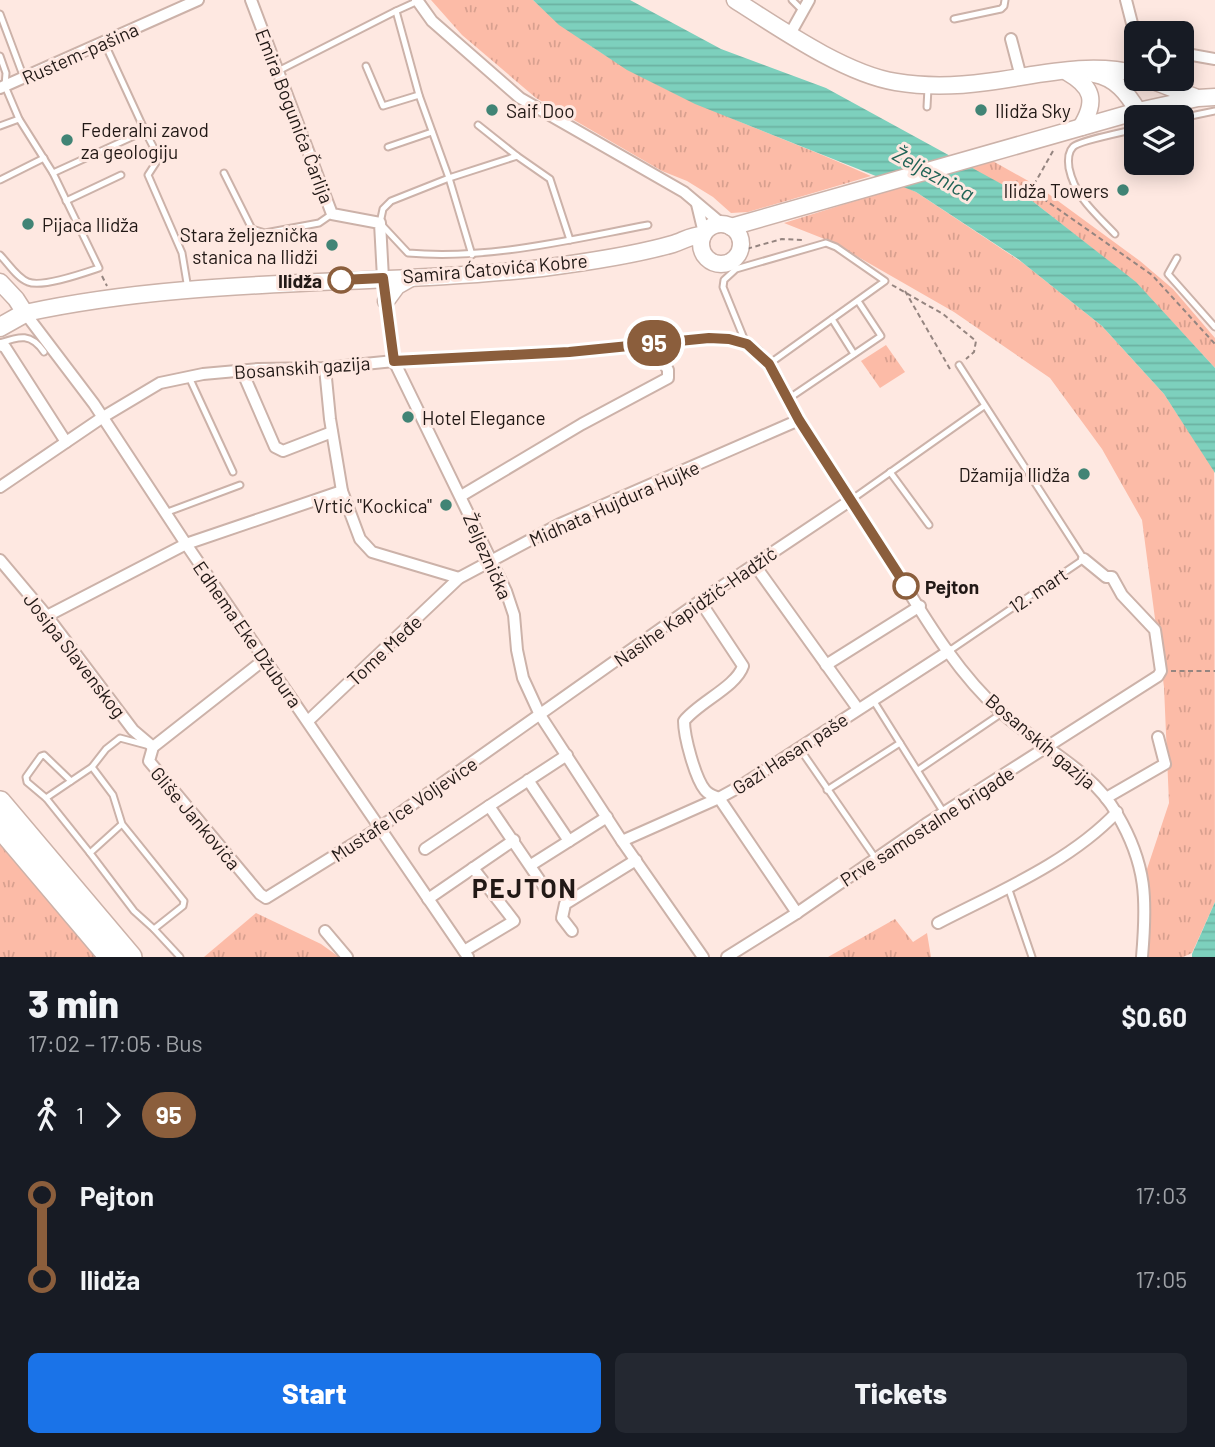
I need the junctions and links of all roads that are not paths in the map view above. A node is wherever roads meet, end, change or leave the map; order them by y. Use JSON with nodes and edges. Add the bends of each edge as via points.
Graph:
{"nodes":[{"id":1,"x":198,"y":0,"type":"edge"},
{"id":2,"x":251,"y":0,"type":"edge"},
{"id":3,"x":735,"y":0,"type":"edge"},
{"id":4,"x":792,"y":0,"type":"edge"},
{"id":5,"x":809,"y":0,"type":"edge"},
{"id":6,"x":1005,"y":0,"type":"edge"},
{"id":7,"x":1126,"y":0,"type":"edge"},
{"id":8,"x":417,"y":1,"type":"edge"},
{"id":9,"x":802,"y":10,"type":"junction"},
{"id":10,"x":396,"y":11,"type":"junction"},
{"id":11,"x":0,"y":14,"type":"edge"},
{"id":12,"x":954,"y":19,"type":"dead end"},
{"id":13,"x":1131,"y":21,"type":"edge"},
{"id":14,"x":3,"y":24,"type":"edge"},
{"id":15,"x":790,"y":34,"type":"junction"},
{"id":16,"x":1011,"y":39,"type":"dead end"},
{"id":17,"x":104,"y":42,"type":"junction"},
{"id":18,"x":0,"y":55,"type":"edge"},
{"id":19,"x":1194,"y":55,"type":"edge"},
{"id":20,"x":1215,"y":59,"type":"edge"},
{"id":21,"x":366,"y":65,"type":"dead end"},
{"id":22,"x":278,"y":71,"type":"junction"},
{"id":23,"x":1124,"y":71,"type":"edge"},
{"id":24,"x":1067,"y":72,"type":"junction"},
{"id":25,"x":24,"y":78,"type":"junction"},
{"id":26,"x":1021,"y":78,"type":"junction"},
{"id":27,"x":928,"y":85,"type":"junction"},
{"id":28,"x":3,"y":87,"type":"edge"},
{"id":29,"x":1181,"y":91,"type":"edge"},
{"id":30,"x":419,"y":95,"type":"junction"},
{"id":31,"x":1215,"y":97,"type":"edge"},
{"id":32,"x":1198,"y":98,"type":"junction"},
{"id":33,"x":1134,"y":105,"type":"edge"},
{"id":34,"x":1166,"y":105,"type":"edge"},
{"id":35,"x":927,"y":107,"type":"dead end"},
{"id":36,"x":1215,"y":111,"type":"edge"},
{"id":37,"x":1124,"y":115,"type":"edge"},
{"id":38,"x":1194,"y":115,"type":"edge"},
{"id":39,"x":19,"y":119,"type":"junction"},
{"id":40,"x":478,"y":125,"type":"dead end"},
{"id":41,"x":0,"y":126,"type":"edge"},
{"id":42,"x":1081,"y":127,"type":"junction"},
{"id":43,"x":145,"y":131,"type":"junction"},
{"id":44,"x":432,"y":132,"type":"junction"},
{"id":45,"x":1124,"y":132,"type":"edge"},
{"id":46,"x":388,"y":147,"type":"dead end"},
{"id":47,"x":517,"y":156,"type":"junction"},
{"id":48,"x":44,"y":158,"type":"junction"},
{"id":49,"x":53,"y":173,"type":"junction"},
{"id":50,"x":224,"y":173,"type":"dead end"},
{"id":51,"x":121,"y":175,"type":"dead end"},
{"id":52,"x":449,"y":178,"type":"junction"},
{"id":53,"x":0,"y":180,"type":"edge"},
{"id":54,"x":66,"y":201,"type":"junction"},
{"id":55,"x":697,"y":204,"type":"junction"},
{"id":56,"x":332,"y":214,"type":"junction"},
{"id":57,"x":752,"y":222,"type":"junction"},
{"id":58,"x":380,"y":223,"type":"junction"},
{"id":59,"x":648,"y":225,"type":"dead end"},
{"id":60,"x":726,"y":225,"type":"junction"},
{"id":61,"x":703,"y":234,"type":"junction"},
{"id":62,"x":1115,"y":234,"type":"dead end"},
{"id":63,"x":570,"y":240,"type":"junction"},
{"id":64,"x":673,"y":244,"type":"junction"},
{"id":65,"x":740,"y":249,"type":"junction"},
{"id":66,"x":0,"y":255,"type":"edge"},
{"id":67,"x":472,"y":255,"type":"junction"},
{"id":68,"x":706,"y":258,"type":"junction"},
{"id":69,"x":1177,"y":258,"type":"dead end"},
{"id":70,"x":416,"y":276,"type":"junction"},
{"id":71,"x":383,"y":278,"type":"junction"},
{"id":72,"x":0,"y":282,"type":"edge"},
{"id":73,"x":188,"y":289,"type":"junction"},
{"id":74,"x":0,"y":296,"type":"edge"},
{"id":75,"x":386,"y":301,"type":"junction"},
{"id":76,"x":858,"y":301,"type":"junction"},
{"id":77,"x":25,"y":313,"type":"junction"},
{"id":78,"x":0,"y":315,"type":"edge"},
{"id":79,"x":832,"y":319,"type":"junction"},
{"id":80,"x":0,"y":327,"type":"edge"},
{"id":81,"x":1215,"y":327,"type":"edge"},
{"id":82,"x":652,"y":343,"type":"junction"},
{"id":83,"x":0,"y":344,"type":"edge"},
{"id":84,"x":747,"y":344,"type":"junction"},
{"id":85,"x":44,"y":352,"type":"dead end"},
{"id":86,"x":854,"y":354,"type":"junction"},
{"id":87,"x":394,"y":361,"type":"junction"},
{"id":88,"x":769,"y":364,"type":"junction"},
{"id":89,"x":959,"y":365,"type":"road end"},
{"id":90,"x":325,"y":368,"type":"junction"},
{"id":91,"x":242,"y":370,"type":"junction"},
{"id":92,"x":189,"y":377,"type":"junction"},
{"id":93,"x":788,"y":399,"type":"junction"},
{"id":94,"x":984,"y":406,"type":"junction"},
{"id":95,"x":103,"y":417,"type":"junction"},
{"id":96,"x":799,"y":420,"type":"junction"},
{"id":97,"x":332,"y":432,"type":"junction"},
{"id":98,"x":66,"y":442,"type":"junction"},
{"id":99,"x":233,"y":472,"type":"dead end"},
{"id":100,"x":890,"y":472,"type":"junction"},
{"id":101,"x":240,"y":485,"type":"dead end"},
{"id":102,"x":0,"y":487,"type":"edge"},
{"id":103,"x":342,"y":491,"type":"junction"},
{"id":104,"x":461,"y":496,"type":"junction"},
{"id":105,"x":851,"y":500,"type":"junction"},
{"id":106,"x":165,"y":513,"type":"junction"},
{"id":107,"x":929,"y":525,"type":"dead end"},
{"id":108,"x":186,"y":544,"type":"junction"},
{"id":109,"x":0,"y":559,"type":"edge"},
{"id":110,"x":1084,"y":559,"type":"junction"},
{"id":111,"x":492,"y":561,"type":"junction"},
{"id":112,"x":754,"y":564,"type":"junction"},
{"id":113,"x":459,"y":579,"type":"junction"},
{"id":114,"x":700,"y":601,"type":"junction"},
{"id":115,"x":919,"y":606,"type":"junction"},
{"id":116,"x":47,"y":616,"type":"junction"},
{"id":117,"x":949,"y":651,"type":"junction"},
{"id":118,"x":265,"y":659,"type":"junction"},
{"id":119,"x":826,"y":664,"type":"junction"},
{"id":120,"x":873,"y":700,"type":"junction"},
{"id":121,"x":859,"y":709,"type":"junction"},
{"id":122,"x":1002,"y":713,"type":"junction"},
{"id":123,"x":540,"y":715,"type":"junction"},
{"id":124,"x":308,"y":721,"type":"junction"},
{"id":125,"x":1158,"y":737,"type":"dead end"},
{"id":126,"x":900,"y":743,"type":"junction"},
{"id":127,"x":153,"y":747,"type":"junction"},
{"id":128,"x":799,"y":748,"type":"junction"},
{"id":129,"x":1047,"y":748,"type":"junction"},
{"id":130,"x":567,"y":755,"type":"junction"},
{"id":131,"x":92,"y":767,"type":"junction"},
{"id":132,"x":918,"y":770,"type":"junction"},
{"id":133,"x":528,"y":780,"type":"junction"},
{"id":134,"x":71,"y":781,"type":"junction"},
{"id":135,"x":827,"y":790,"type":"junction"},
{"id":136,"x":46,"y":798,"type":"junction"},
{"id":137,"x":719,"y":798,"type":"junction"},
{"id":138,"x":1106,"y":798,"type":"junction"},
{"id":139,"x":0,"y":802,"type":"edge"},
{"id":140,"x":489,"y":806,"type":"junction"},
{"id":141,"x":1117,"y":812,"type":"junction"},
{"id":142,"x":944,"y":813,"type":"junction"},
{"id":143,"x":607,"y":817,"type":"junction"},
{"id":144,"x":122,"y":824,"type":"junction"},
{"id":145,"x":0,"y":827,"type":"edge"},
{"id":146,"x":380,"y":828,"type":"junction"},
{"id":147,"x":514,"y":840,"type":"junction"},
{"id":148,"x":569,"y":841,"type":"junction"},
{"id":149,"x":622,"y":841,"type":"junction"},
{"id":150,"x":425,"y":849,"type":"dead end"},
{"id":151,"x":90,"y":853,"type":"junction"},
{"id":152,"x":876,"y":859,"type":"junction"},
{"id":153,"x":636,"y":860,"type":"junction"},
{"id":154,"x":531,"y":865,"type":"junction"},
{"id":155,"x":473,"y":868,"type":"junction"},
{"id":156,"x":1008,"y":887,"type":"junction"},
{"id":157,"x":547,"y":891,"type":"dead end"},
{"id":158,"x":266,"y":898,"type":"joint"},
{"id":159,"x":428,"y":899,"type":"junction"},
{"id":160,"x":797,"y":913,"type":"junction"},
{"id":161,"x":938,"y":923,"type":"dead end"},
{"id":162,"x":154,"y":929,"type":"junction"},
{"id":163,"x":572,"y":930,"type":"dead end"},
{"id":164,"x":325,"y":931,"type":"dead end"},
{"id":165,"x":466,"y":954,"type":"edge"},
{"id":166,"x":110,"y":957,"type":"edge"},
{"id":167,"x":131,"y":957,"type":"edge"},
{"id":168,"x":180,"y":957,"type":"edge"},
{"id":169,"x":347,"y":957,"type":"edge"},
{"id":170,"x":703,"y":957,"type":"edge"},
{"id":171,"x":727,"y":957,"type":"edge"},
{"id":172,"x":1032,"y":957,"type":"edge"},
{"id":173,"x":1142,"y":957,"type":"edge"}],
"edges":[{"from":1,"to":17,"type":"street","name":"Rustem-pašina"},
{"from":2,"to":22,"type":"street","name":"Emira Bogunića Čarlija"},
{"from":3,"to":15,"type":"main road"},
{"from":4,"to":9,"type":"lane"},
{"from":5,"to":9,"type":"street"},
{"from":6,"to":12,"type":"lane","via":[[1001,9]]},
{"from":7,"to":13,"type":"street"},
{"from":8,"to":10,"type":"lane"},
{"from":8,"to":55,"type":"street","via":[[432,21],[520,98],[684,192]]},
{"from":9,"to":15,"type":"street"},
{"from":10,"to":22,"type":"lane"},
{"from":10,"to":30,"type":"lane"},
{"from":11,"to":14,"type":"lane"},
{"from":14,"to":25,"type":"lane"},
{"from":15,"to":27,"type":"main road","via":[[872,76]]},
{"from":16,"to":26,"type":"street"},
{"from":17,"to":25,"type":"street","name":"Rustem-pašina"},
{"from":17,"to":43,"type":"lane"},
{"from":18,"to":28,"type":"lane","via":[[6,73]]},
{"from":19,"to":20,"type":"street"},
{"from":21,"to":30,"type":"lane","via":[[383,106]]},
{"from":22,"to":56,"type":"street","name":"Emira Bogunića Čarlija"},
{"from":23,"to":24,"type":"main road"},
{"from":24,"to":26,"type":"main road"},
{"from":24,"to":33,"type":"main road","via":[[1098,74],[1115,81]]},
{"from":24,"to":42,"type":"main road","via":[[1089,91],[1089,114]]},
{"from":25,"to":28,"type":"street","name":"Rustem-pašina"},
{"from":26,"to":27,"type":"main road"},
{"from":27,"to":35,"type":"lane"},
{"from":28,"to":39,"type":"lane"},
{"from":29,"to":32,"type":"main road"},
{"from":30,"to":44,"type":"lane"},
{"from":31,"to":32,"type":"main road"},
{"from":32,"to":34,"type":"main road"},
{"from":36,"to":38,"type":"lane"},
{"from":37,"to":42,"type":"main road"},
{"from":39,"to":41,"type":"lane"},
{"from":39,"to":48,"type":"lane"},
{"from":40,"to":47,"type":"lane"},
{"from":42,"to":57,"type":"main road"},
{"from":43,"to":49,"type":"lane"},
{"from":43,"to":73,"type":"lane","via":[[159,158],[148,175],[182,253]]},
{"from":44,"to":46,"type":"lane"},
{"from":44,"to":52,"type":"lane"},
{"from":45,"to":62,"type":"lane","via":[[1078,143],[1070,151],[1068,163],[1080,197]]},
{"from":47,"to":52,"type":"lane"},
{"from":47,"to":63,"type":"lane","via":[[550,179]]},
{"from":48,"to":49,"type":"lane"},
{"from":48,"to":53,"type":"lane"},
{"from":49,"to":54,"type":"lane"},
{"from":50,"to":56,"type":"lane","via":[[257,232],[320,223]]},
{"from":51,"to":54,"type":"lane"},
{"from":52,"to":58,"type":"lane","via":[[391,201],[383,209]]},
{"from":52,"to":67,"type":"lane"},
{"from":54,"to":66,"type":"lane","via":[[99,268],[36,284],[26,282]]},
{"from":55,"to":60,"type":"street"},
{"from":55,"to":61,"type":"street"},
{"from":56,"to":58,"type":"street","name":"Emira Bogunića Čarlija"},
{"from":57,"to":60,"type":"main road"},
{"from":57,"to":65,"type":"main road","via":[[742,233]]},
{"from":58,"to":67,"type":"lane","via":[[408,253]]},
{"from":58,"to":71,"type":"street"},
{"from":59,"to":63,"type":"lane"},
{"from":60,"to":61,"type":"main road","via":[[714,225]]},
{"from":60,"to":65,"type":"main road","via":[[739,236]]},
{"from":61,"to":64,"type":"main road","name":"Samira Ćatovića Kobre"},
{"from":61,"to":68,"type":"main road","via":[[701,249]]},
{"from":63,"to":67,"type":"lane"},
{"from":64,"to":68,"type":"main road"},
{"from":64,"to":70,"type":"main road","name":"Samira Ćatovića Kobre","via":[[543,268]]},
{"from":65,"to":68,"type":"main road","via":[[725,263]]},
{"from":69,"to":81,"type":"lane","via":[[1168,274]]},
{"from":70,"to":71,"type":"main road","name":"Samira Ćatovića Kobre"},
{"from":70,"to":75,"type":"main road","via":[[397,286]]},
{"from":71,"to":73,"type":"main road","name":"Samira Ćatovića Kobre"},
{"from":71,"to":75,"type":"street","name":"Željeznička"},
{"from":72,"to":77,"type":"main road","name":"Edhema Eke Džubura"},
{"from":73,"to":77,"type":"main road","name":"Samira Ćatovića Kobre"},
{"from":74,"to":77,"type":"main road","name":"Edhema Eke Džubura"},
{"from":75,"to":87,"type":"street","name":"Željeznička"},
{"from":76,"to":79,"type":"lane"},
{"from":76,"to":84,"type":"lane","via":[[885,281],[826,243],[736,269],[723,287]]},
{"from":76,"to":86,"type":"lane","via":[[881,336]]},
{"from":77,"to":78,"type":"main road"},
{"from":77,"to":80,"type":"main road"},
{"from":77,"to":95,"type":"street","name":"Edhema Eke Džubura"},
{"from":79,"to":86,"type":"lane"},
{"from":79,"to":88,"type":"lane"},
{"from":82,"to":84,"type":"street","name":"Bosanskih gazija","via":[[709,338]]},
{"from":82,"to":87,"type":"street","name":"Bosanskih gazija"},
{"from":82,"to":104,"type":"street","via":[[668,378]]},
{"from":83,"to":85,"type":"lane","via":[[26,337]]},
{"from":83,"to":98,"type":"street"},
{"from":84,"to":88,"type":"street","name":"Bosanskih gazija"},
{"from":86,"to":93,"type":"lane"},
{"from":87,"to":90,"type":"street","name":"Bosanskih gazija"},
{"from":87,"to":104,"type":"street","name":"Željeznička"},
{"from":88,"to":93,"type":"street","name":"Bosanskih gazija"},
{"from":89,"to":94,"type":"lane","name":"12. mart"},
{"from":90,"to":91,"type":"street","name":"Bosanskih gazija"},
{"from":90,"to":97,"type":"street"},
{"from":91,"to":92,"type":"street","name":"Bosanskih gazija"},
{"from":91,"to":97,"type":"street","via":[[279,450]]},
{"from":92,"to":95,"type":"street","name":"Bosanskih gazija","via":[[159,383]]},
{"from":92,"to":99,"type":"lane"},
{"from":93,"to":96,"type":"street","name":"Bosanskih gazija"},
{"from":94,"to":100,"type":"lane"},
{"from":94,"to":110,"type":"lane","name":"12. mart"},
{"from":95,"to":98,"type":"street"},
{"from":95,"to":106,"type":"street","name":"Edhema Eke Džubura"},
{"from":96,"to":105,"type":"street","name":"Bosanskih gazija"},
{"from":96,"to":111,"type":"street","name":"Midhata Hujdura Hujke","via":[[560,524]]},
{"from":97,"to":103,"type":"street"},
{"from":98,"to":102,"type":"street"},
{"from":100,"to":105,"type":"lane"},
{"from":100,"to":107,"type":"lane"},
{"from":101,"to":106,"type":"lane"},
{"from":103,"to":108,"type":"street"},
{"from":103,"to":113,"type":"street","via":[[360,539],[372,552]]},
{"from":104,"to":111,"type":"street","name":"Željeznička"},
{"from":105,"to":112,"type":"street","name":"Nasihe Kapidžić-Hadžić"},
{"from":105,"to":115,"type":"street","name":"Bosanskih gazija"},
{"from":106,"to":108,"type":"street","name":"Edhema Eke Džubura"},
{"from":108,"to":116,"type":"street"},
{"from":108,"to":118,"type":"street","name":"Edhema Eke Džubura"},
{"from":109,"to":116,"type":"street","name":"Josipa Slavenskog"},
{"from":110,"to":117,"type":"lane","name":"12. mart"},
{"from":110,"to":129,"type":"street","name":"Prve samostalne brigade","via":[[1112,577],[1122,595],[1155,630],[1161,670]]},
{"from":111,"to":113,"type":"street","name":"Midhata Hujdura Hujke"},
{"from":111,"to":123,"type":"street","name":"Željeznička","via":[[514,615],[523,678]]},
{"from":112,"to":114,"type":"street","name":"Nasihe Kapidžić-Hadžić"},
{"from":112,"to":119,"type":"street"},
{"from":113,"to":124,"type":"street","name":"Tome Međe"},
{"from":114,"to":123,"type":"street","name":"Nasihe Kapidžić-Hadžić"},
{"from":114,"to":137,"type":"street","via":[[743,666],[736,678],[684,721],[702,785],[707,794]]},
{"from":115,"to":117,"type":"street","name":"Bosanskih gazija"},
{"from":115,"to":119,"type":"street"},
{"from":116,"to":127,"type":"street","name":"Josipa Slavenskog","via":[[133,730]]},
{"from":117,"to":120,"type":"street","name":"Gazi Hasan paše"},
{"from":117,"to":122,"type":"street","name":"Bosanskih gazija"},
{"from":118,"to":124,"type":"street","name":"Edhema Eke Džubura"},
{"from":118,"to":127,"type":"street","name":"Gliše Jankovića"},
{"from":119,"to":121,"type":"street"},
{"from":120,"to":121,"type":"street","name":"Gazi Hasan paše"},
{"from":120,"to":126,"type":"lane"},
{"from":121,"to":128,"type":"street","name":"Gazi Hasan paše"},
{"from":122,"to":129,"type":"street","name":"Bosanskih gazija"},
{"from":122,"to":132,"type":"lane"},
{"from":123,"to":130,"type":"street","name":"Željeznička"},
{"from":123,"to":146,"type":"street","name":"Mustafe Ice Voljevice"},
{"from":124,"to":146,"type":"street","name":"Edhema Eke Džubura"},
{"from":125,"to":138,"type":"street","via":[[1165,764]]},
{"from":126,"to":132,"type":"lane"},
{"from":126,"to":135,"type":"lane"},
{"from":127,"to":131,"type":"lane","via":[[120,738]]},
{"from":127,"to":158,"type":"street","name":"Gliše Jankovića","via":[[149,761]]},
{"from":128,"to":135,"type":"lane"},
{"from":128,"to":137,"type":"street","name":"Gazi Hasan paše"},
{"from":129,"to":138,"type":"street","name":"Bosanskih gazija","via":[[1093,782]]},
{"from":129,"to":142,"type":"street","name":"Prve samostalne brigade"},
{"from":130,"to":133,"type":"street"},
{"from":130,"to":143,"type":"street","name":"Željeznička"},
{"from":131,"to":134,"type":"lane"},
{"from":131,"to":144,"type":"lane","via":[[113,795]]},
{"from":132,"to":142,"type":"lane"},
{"from":133,"to":140,"type":"street"},
{"from":133,"to":148,"type":"street"},
{"from":134,"to":136,"type":"lane"},
{"from":134,"to":136,"type":"lane","via":[[41,756],[26,777]]},
{"from":135,"to":152,"type":"lane"},
{"from":136,"to":151,"type":"lane"},
{"from":137,"to":149,"type":"street","name":"Gazi Hasan paše"},
{"from":137,"to":160,"type":"street"},
{"from":138,"to":141,"type":"street","name":"Bosanskih gazija"},
{"from":139,"to":167,"type":"highway"},
{"from":140,"to":147,"type":"street"},
{"from":140,"to":150,"type":"street"},
{"from":141,"to":156,"type":"street","via":[[1068,853]]},
{"from":141,"to":173,"type":"street","name":"Bosanskih gazija","via":[[1144,878]]},
{"from":142,"to":152,"type":"street","name":"Prve samostalne brigade"},
{"from":143,"to":148,"type":"street"},
{"from":143,"to":149,"type":"street","name":"Željeznička"},
{"from":144,"to":151,"type":"lane"},
{"from":144,"to":162,"type":"lane","via":[[184,901]]},
{"from":145,"to":166,"type":"highway"},
{"from":146,"to":158,"type":"street","name":"Mustafe Ice Voljevice"},
{"from":146,"to":159,"type":"street","name":"Edhema Eke Džubura"},
{"from":147,"to":154,"type":"street"},
{"from":147,"to":155,"type":"street"},
{"from":148,"to":154,"type":"street"},
{"from":149,"to":153,"type":"street","name":"Željeznička"},
{"from":151,"to":162,"type":"lane","via":[[134,911]]},
{"from":152,"to":160,"type":"street","name":"Prve samostalne brigade"},
{"from":153,"to":163,"type":"street","via":[[565,904],[562,918]]},
{"from":153,"to":170,"type":"street","name":"Željeznička"},
{"from":154,"to":157,"type":"street"},
{"from":155,"to":159,"type":"street"},
{"from":155,"to":165,"type":"street","via":[[514,920]]},
{"from":156,"to":161,"type":"street"},
{"from":156,"to":172,"type":"lane"},
{"from":159,"to":165,"type":"street","name":"Edhema Eke Džubura"},
{"from":160,"to":171,"type":"street","name":"Prve samostalne brigade"},
{"from":162,"to":168,"type":"lane"},
{"from":164,"to":169,"type":"street"}]}
